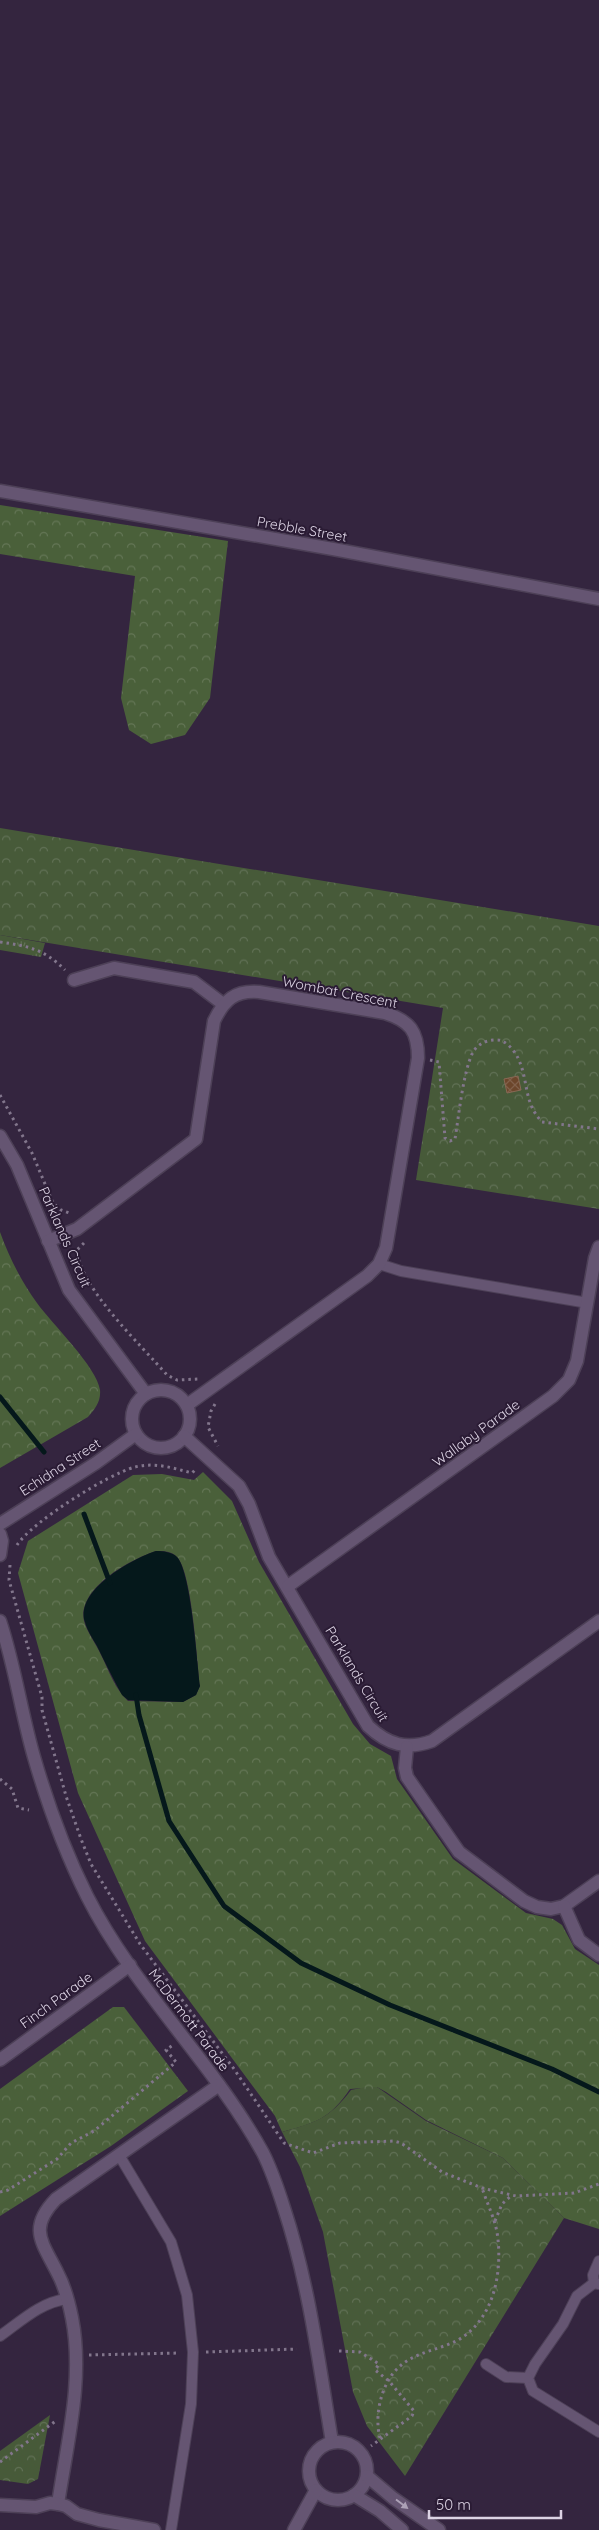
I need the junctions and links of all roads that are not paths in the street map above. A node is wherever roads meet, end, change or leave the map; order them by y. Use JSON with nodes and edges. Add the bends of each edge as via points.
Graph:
{"nodes":[{"id":1,"x":0,"y":491,"type":"edge"},
{"id":2,"x":599,"y":599,"type":"edge"},
{"id":3,"x":74,"y":980,"type":"road end"},
{"id":4,"x":223,"y":1004,"type":"junction"},
{"id":5,"x":0,"y":1136,"type":"edge"},
{"id":6,"x":48,"y":1241,"type":"junction"},
{"id":7,"x":599,"y":1247,"type":"edge"},
{"id":8,"x":379,"y":1264,"type":"junction"},
{"id":9,"x":588,"y":1302,"type":"junction"},
{"id":10,"x":146,"y":1394,"type":"junction"},
{"id":11,"x":187,"y":1405,"type":"junction"},
{"id":12,"x":136,"y":1434,"type":"junction"},
{"id":13,"x":184,"y":1436,"type":"junction"},
{"id":14,"x":0,"y":1524,"type":"edge"},
{"id":15,"x":0,"y":1534,"type":"edge"},
{"id":16,"x":6,"y":1556,"type":"edge"},
{"id":17,"x":288,"y":1586,"type":"junction"},
{"id":18,"x":0,"y":1621,"type":"edge"},
{"id":19,"x":599,"y":1621,"type":"edge"},
{"id":20,"x":407,"y":1747,"type":"junction"},
{"id":21,"x":599,"y":1880,"type":"edge"},
{"id":22,"x":564,"y":1906,"type":"junction"},
{"id":23,"x":599,"y":1955,"type":"edge"},
{"id":24,"x":130,"y":1965,"type":"junction"},
{"id":25,"x":0,"y":2060,"type":"edge"},
{"id":26,"x":219,"y":2085,"type":"junction"},
{"id":27,"x":119,"y":2155,"type":"junction"},
{"id":28,"x":599,"y":2261,"type":"edge"},
{"id":29,"x":596,"y":2284,"type":"edge"},
{"id":30,"x":67,"y":2298,"type":"junction"},
{"id":31,"x":0,"y":2336,"type":"edge"},
{"id":32,"x":486,"y":2364,"type":"dead end"},
{"id":33,"x":528,"y":2378,"type":"junction"},
{"id":34,"x":599,"y":2432,"type":"edge"},
{"id":35,"x":332,"y":2442,"type":"junction"},
{"id":36,"x":367,"y":2476,"type":"junction"},
{"id":37,"x":316,"y":2490,"type":"junction"},
{"id":38,"x":354,"y":2495,"type":"junction"},
{"id":39,"x":58,"y":2504,"type":"junction"},
{"id":40,"x":0,"y":2505,"type":"edge"},
{"id":41,"x":154,"y":2530,"type":"edge"},
{"id":42,"x":171,"y":2530,"type":"edge"},
{"id":43,"x":294,"y":2530,"type":"edge"},
{"id":44,"x":402,"y":2530,"type":"edge"},
{"id":45,"x":439,"y":2530,"type":"edge"}],
"edges":[{"from":1,"to":2,"type":"street","name":"Prebble Street"},
{"from":3,"to":4,"type":"street","via":[[114,968],[194,982]]},
{"from":4,"to":6,"type":"street","via":[[214,1021],[196,1139],[77,1229]]},
{"from":4,"to":8,"type":"street","name":"Wombat Crescent","via":[[247,991],[385,1013],[401,1018],[414,1031],[418,1058],[386,1248]]},
{"from":5,"to":6,"type":"street","name":"Parklands Circuit"},
{"from":6,"to":10,"type":"street","name":"Parklands Circuit","via":[[70,1290]]},
{"from":7,"to":9,"type":"street","name":"Wallaby Parade"},
{"from":8,"to":9,"type":"lane","via":[[401,1271]]},
{"from":8,"to":11,"type":"street","name":"Wombat Crescent","via":[[367,1276]]},
{"from":9,"to":17,"type":"street","name":"Wallaby Parade","via":[[577,1361],[568,1380],[553,1396]]},
{"from":10,"to":11,"type":"street","via":[[164,1390],[173,1392]]},
{"from":10,"to":12,"type":"street","via":[[134,1407],[132,1425]]},
{"from":11,"to":13,"type":"street","via":[[190,1421]]},
{"from":12,"to":13,"type":"street","via":[[150,1446],[159,1448],[169,1447]]},
{"from":12,"to":14,"type":"street","name":"Echidna Street"},
{"from":13,"to":17,"type":"street","name":"Parklands Circuit","via":[[239,1486],[250,1504],[269,1556]]},
{"from":15,"to":16,"type":"street"},
{"from":17,"to":20,"type":"street","name":"Parklands Circuit","via":[[368,1726],[379,1737]]},
{"from":18,"to":24,"type":"street","name":"McDermott Parade","via":[[12,1656],[34,1756],[51,1806],[88,1898]]},
{"from":19,"to":20,"type":"street","via":[[432,1741]]},
{"from":20,"to":22,"type":"street","via":[[407,1777],[459,1852],[524,1901],[551,1909]]},
{"from":21,"to":22,"type":"street"},
{"from":22,"to":23,"type":"street","via":[[579,1940]]},
{"from":24,"to":25,"type":"street","name":"Finch Parade"},
{"from":24,"to":26,"type":"street","name":"McDermott Parade"},
{"from":26,"to":27,"type":"street"},
{"from":26,"to":35,"type":"street","name":"McDermott Parade","via":[[272,2172],[294,2239],[308,2294]]},
{"from":27,"to":30,"type":"street","via":[[56,2199],[45,2211],[41,2222],[42,2247],[59,2275]]},
{"from":27,"to":42,"type":"lane","via":[[171,2242],[187,2295],[193,2352],[191,2404]]},
{"from":28,"to":29,"type":"lane","via":[[593,2275]]},
{"from":29,"to":33,"type":"lane","via":[[577,2296]]},
{"from":30,"to":31,"type":"lane","via":[[43,2306]]},
{"from":30,"to":39,"type":"street","via":[[76,2344],[76,2378]]},
{"from":32,"to":33,"type":"lane","via":[[506,2377]]},
{"from":33,"to":34,"type":"lane","via":[[534,2391]]},
{"from":35,"to":36,"type":"street","via":[[342,2441],[359,2449],[364,2457]]},
{"from":35,"to":37,"type":"street","via":[[323,2446],[310,2461],[311,2481]]},
{"from":36,"to":38,"type":"street"},
{"from":36,"to":45,"type":"street","one_way":true},
{"from":37,"to":38,"type":"street","via":[[338,2500]]},
{"from":37,"to":43,"type":"street"},
{"from":38,"to":44,"type":"street"},
{"from":39,"to":40,"type":"street","via":[[36,2507]]},
{"from":39,"to":41,"type":"street","via":[[98,2520]]}]}
